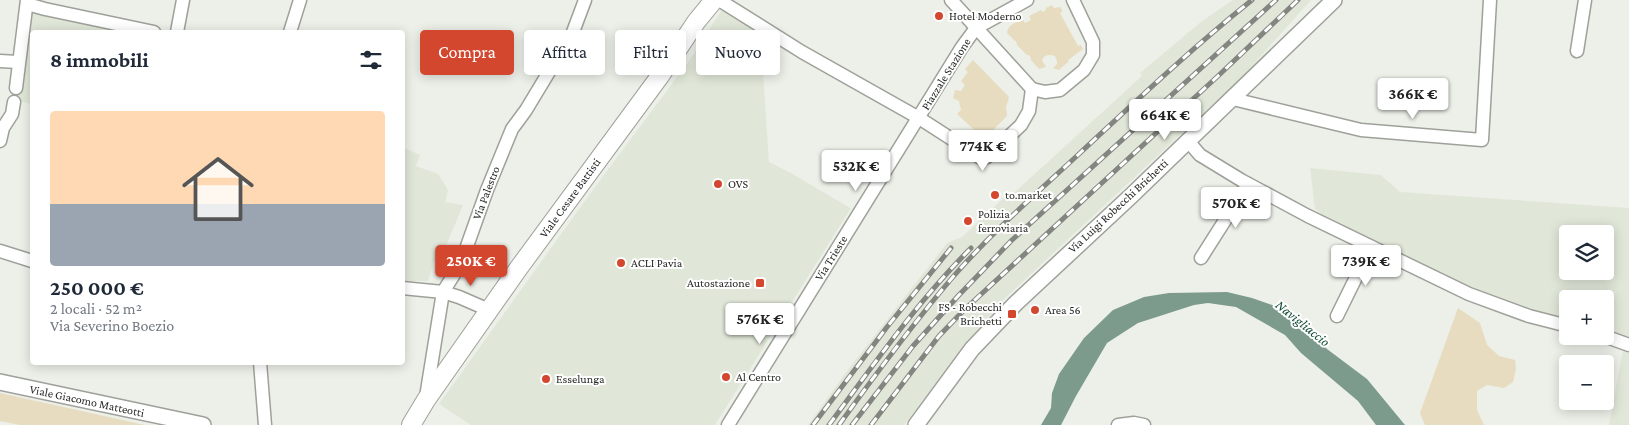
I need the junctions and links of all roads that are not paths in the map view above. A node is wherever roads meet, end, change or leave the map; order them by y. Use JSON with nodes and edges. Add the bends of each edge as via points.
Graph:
{"nodes":[{"id":1,"x":183,"y":0,"type":"edge"},
{"id":2,"x":585,"y":0,"type":"edge"},
{"id":3,"x":703,"y":0,"type":"edge"},
{"id":4,"x":714,"y":0,"type":"edge"},
{"id":5,"x":719,"y":0,"type":"edge"},
{"id":6,"x":951,"y":0,"type":"edge"},
{"id":7,"x":1027,"y":0,"type":"edge"},
{"id":8,"x":1073,"y":0,"type":"edge"},
{"id":9,"x":1334,"y":0,"type":"edge"},
{"id":10,"x":1490,"y":0,"type":"edge"},
{"id":11,"x":1585,"y":0,"type":"edge"},
{"id":12,"x":296,"y":1,"type":"edge"},
{"id":13,"x":27,"y":2,"type":"edge"},
{"id":14,"x":696,"y":22,"type":"junction"},
{"id":15,"x":976,"y":28,"type":"junction"},
{"id":16,"x":144,"y":30,"type":"edge"},
{"id":17,"x":177,"y":30,"type":"edge"},
{"id":18,"x":290,"y":30,"type":"edge"},
{"id":19,"x":1577,"y":51,"type":"dead end"},
{"id":20,"x":0,"y":61,"type":"edge"},
{"id":21,"x":18,"y":62,"type":"junction"},
{"id":22,"x":16,"y":88,"type":"dead end"},
{"id":23,"x":1032,"y":89,"type":"junction"},
{"id":24,"x":1233,"y":99,"type":"junction"},
{"id":25,"x":14,"y":102,"type":"dead end"},
{"id":26,"x":919,"y":118,"type":"junction"},
{"id":27,"x":1187,"y":140,"type":"junction"},
{"id":28,"x":0,"y":141,"type":"edge"},
{"id":29,"x":1248,"y":184,"type":"junction"},
{"id":30,"x":1371,"y":246,"type":"junction"},
{"id":31,"x":0,"y":251,"type":"edge"},
{"id":32,"x":1201,"y":258,"type":"dead end"},
{"id":33,"x":30,"y":259,"type":"edge"},
{"id":34,"x":405,"y":288,"type":"edge"},
{"id":35,"x":443,"y":292,"type":"junction"},
{"id":36,"x":489,"y":310,"type":"junction"},
{"id":37,"x":1337,"y":316,"type":"dead end"},
{"id":38,"x":1559,"y":324,"type":"edge"},
{"id":39,"x":1614,"y":340,"type":"edge"},
{"id":40,"x":1629,"y":345,"type":"edge"},
{"id":41,"x":260,"y":365,"type":"edge"},
{"id":42,"x":0,"y":382,"type":"edge"},
{"id":43,"x":426,"y":400,"type":"junction"},
{"id":44,"x":203,"y":425,"type":"edge"},
{"id":45,"x":265,"y":425,"type":"edge"},
{"id":46,"x":411,"y":425,"type":"edge"},
{"id":47,"x":728,"y":425,"type":"edge"},
{"id":48,"x":916,"y":425,"type":"edge"},
{"id":49,"x":1118,"y":425,"type":"edge"},
{"id":50,"x":1144,"y":425,"type":"edge"}],
"edges":[{"from":1,"to":17,"type":"street"},
{"from":2,"to":35,"type":"street","name":"Via Palestro","via":[[572,32],[512,129],[486,190],[461,263]]},
{"from":3,"to":14,"type":"main road","name":"Viale Cesare Battisti"},
{"from":4,"to":14,"type":"main road","name":"Viale Cesare Battisti"},
{"from":5,"to":26,"type":"street","via":[[802,52]]},
{"from":6,"to":15,"type":"street"},
{"from":7,"to":15,"type":"street","name":"Piazzale Stazione"},
{"from":8,"to":23,"type":"street","via":[[1094,42],[1093,55],[1084,70],[1060,90],[1045,92]]},
{"from":9,"to":24,"type":"street","name":"Via Luigi Robecchi Brichetti"},
{"from":10,"to":24,"type":"street","via":[[1482,140],[1361,130]]},
{"from":11,"to":19,"type":"street"},
{"from":12,"to":18,"type":"street"},
{"from":13,"to":16,"type":"street","via":[[44,10]]},
{"from":13,"to":21,"type":"street"},
{"from":14,"to":36,"type":"main road","name":"Viale Cesare Battisti"},
{"from":15,"to":23,"type":"street"},
{"from":15,"to":26,"type":"street","name":"Piazzale Stazione"},
{"from":20,"to":21,"type":"street"},
{"from":21,"to":22,"type":"street"},
{"from":23,"to":26,"type":"street","name":"Piazzale Stazione","via":[[1030,110],[1021,125],[987,157],[981,158]]},
{"from":24,"to":27,"type":"street","name":"Via Luigi Robecchi Brichetti"},
{"from":25,"to":28,"type":"street"},
{"from":26,"to":47,"type":"street","name":"Via Trieste"},
{"from":27,"to":29,"type":"street","via":[[1200,155]]},
{"from":27,"to":48,"type":"street","name":"Via Luigi Robecchi Brichetti","via":[[972,349]]},
{"from":29,"to":30,"type":"street"},
{"from":29,"to":32,"type":"street"},
{"from":30,"to":37,"type":"street"},
{"from":30,"to":38,"type":"street","via":[[1469,294]]},
{"from":31,"to":33,"type":"street"},
{"from":34,"to":35,"type":"street"},
{"from":35,"to":36,"type":"street"},
{"from":35,"to":43,"type":"street","name":"Via Palestro"},
{"from":36,"to":43,"type":"main road","name":"Viale Cesare Battisti"},
{"from":39,"to":40,"type":"street"},
{"from":41,"to":45,"type":"street"},
{"from":42,"to":44,"type":"street","name":"Viale Giacomo Matteotti"},
{"from":43,"to":46,"type":"main road","name":"Viale Cesare Battisti"},
{"from":49,"to":50,"type":"street","via":[[1134,422]]}]}
